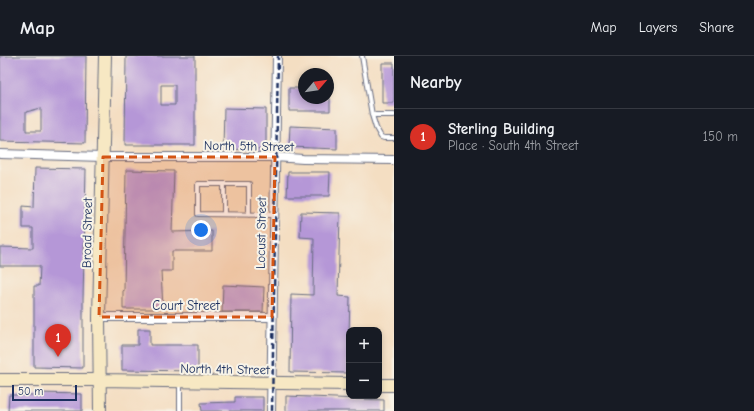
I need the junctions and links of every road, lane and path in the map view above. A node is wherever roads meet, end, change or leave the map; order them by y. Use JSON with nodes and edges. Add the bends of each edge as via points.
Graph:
{"nodes":[{"id":1,"x":105,"y":56,"type":"edge"},
{"id":2,"x":277,"y":56,"type":"edge"},
{"id":3,"x":362,"y":56,"type":"edge"},
{"id":4,"x":372,"y":115,"type":"junction"},
{"id":5,"x":394,"y":115,"type":"edge"},
{"id":6,"x":394,"y":138,"type":"edge"},
{"id":7,"x":0,"y":154,"type":"edge"},
{"id":8,"x":103,"y":157,"type":"junction"},
{"id":9,"x":275,"y":157,"type":"junction"},
{"id":10,"x":394,"y":160,"type":"edge"},
{"id":11,"x":224,"y":184,"type":"junction"},
{"id":12,"x":224,"y":214,"type":"junction"},
{"id":13,"x":249,"y":214,"type":"junction"},
{"id":14,"x":274,"y":215,"type":"junction"},
{"id":15,"x":100,"y":317,"type":"junction"},
{"id":16,"x":272,"y":317,"type":"junction"},
{"id":17,"x":0,"y":380,"type":"edge"},
{"id":18,"x":100,"y":380,"type":"junction"},
{"id":19,"x":180,"y":382,"type":"junction"},
{"id":20,"x":271,"y":383,"type":"junction"},
{"id":21,"x":346,"y":384,"type":"edge"},
{"id":22,"x":382,"y":384,"type":"edge"},
{"id":23,"x":394,"y":385,"type":"edge"},
{"id":24,"x":100,"y":411,"type":"edge"},
{"id":25,"x":180,"y":411,"type":"edge"},
{"id":26,"x":271,"y":411,"type":"edge"}],
"edges":[{"from":1,"to":8,"type":"street","name":"Broad Street"},
{"from":2,"to":9,"type":"street","name":"Locust Street"},
{"from":3,"to":4,"type":"lane"},
{"from":4,"to":5,"type":"lane"},
{"from":4,"to":6,"type":"lane","via":[[381,137]]},
{"from":7,"to":8,"type":"street","name":"North 5th Street"},
{"from":8,"to":9,"type":"street","name":"North 5th Street"},
{"from":8,"to":15,"type":"street","name":"Broad Street"},
{"from":9,"to":10,"type":"street","name":"North 5th Street"},
{"from":9,"to":14,"type":"street","name":"Locust Street"},
{"from":11,"to":12,"type":"lane"},
{"from":11,"to":12,"type":"lane","via":[[198,184],[198,214]]},
{"from":11,"to":13,"type":"lane","via":[[249,184]]},
{"from":12,"to":13,"type":"lane"},
{"from":13,"to":14,"type":"lane"},
{"from":14,"to":16,"type":"street","name":"Locust Street"},
{"from":15,"to":16,"type":"street","name":"Court Street"},
{"from":15,"to":18,"type":"street","name":"Broad Street"},
{"from":16,"to":20,"type":"street","name":"Locust Street"},
{"from":17,"to":18,"type":"street","name":"North 4th Street"},
{"from":18,"to":19,"type":"street","name":"North 4th Street"},
{"from":18,"to":24,"type":"street","name":"Broad Street"},
{"from":19,"to":20,"type":"street","name":"North 4th Street"},
{"from":19,"to":25,"type":"lane"},
{"from":20,"to":21,"type":"street","name":"North 4th Street"},
{"from":20,"to":26,"type":"street","name":"Locust Street"},
{"from":22,"to":23,"type":"street"}]}
